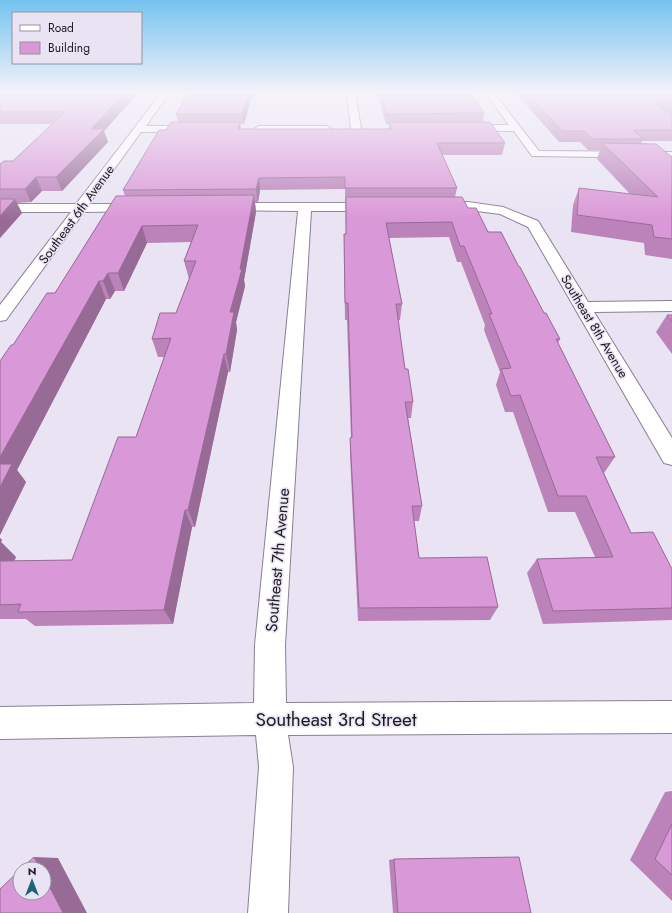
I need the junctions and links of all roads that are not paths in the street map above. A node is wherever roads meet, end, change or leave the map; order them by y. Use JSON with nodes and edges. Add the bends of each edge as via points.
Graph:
{"nodes":[{"id":1,"x":134,"y":135,"type":"edge"},
{"id":2,"x":521,"y":135,"type":"edge"},
{"id":3,"x":672,"y":155,"type":"edge"},
{"id":4,"x":421,"y":206,"type":"edge"},
{"id":5,"x":305,"y":207,"type":"junction"},
{"id":6,"x":390,"y":207,"type":"edge"},
{"id":7,"x":0,"y":208,"type":"edge"},
{"id":8,"x":81,"y":208,"type":"junction"},
{"id":9,"x":146,"y":208,"type":"edge"},
{"id":10,"x":210,"y":208,"type":"edge"},
{"id":11,"x":672,"y":306,"type":"edge"},
{"id":12,"x":583,"y":307,"type":"junction"},
{"id":13,"x":0,"y":316,"type":"edge"},
{"id":14,"x":672,"y":457,"type":"edge"},
{"id":15,"x":672,"y":717,"type":"edge"},
{"id":16,"x":270,"y":719,"type":"junction"},
{"id":17,"x":0,"y":724,"type":"edge"},
{"id":18,"x":268,"y":913,"type":"edge"}],
"edges":[{"from":1,"to":8,"type":"street","name":"Southeast 6th Avenue"},
{"from":2,"to":3,"type":"street","via":[[536,154]]},
{"from":4,"to":12,"type":"street","name":"Southeast 8th Avenue","via":[[468,206],[503,211],[533,224]]},
{"from":5,"to":6,"type":"street"},
{"from":5,"to":10,"type":"street"},
{"from":5,"to":16,"type":"street","name":"Southeast 7th Avenue","via":[[270,645]]},
{"from":7,"to":8,"type":"street"},
{"from":8,"to":9,"type":"street"},
{"from":8,"to":13,"type":"street","name":"Southeast 6th Avenue"},
{"from":11,"to":12,"type":"street"},
{"from":12,"to":14,"type":"street","name":"Southeast 8th Avenue"},
{"from":15,"to":16,"type":"street","name":"Southeast 3rd Street"},
{"from":16,"to":17,"type":"street","name":"Southeast 3rd Street"},
{"from":16,"to":18,"type":"street","name":"Southeast 7th Avenue","via":[[276,767]]}]}
